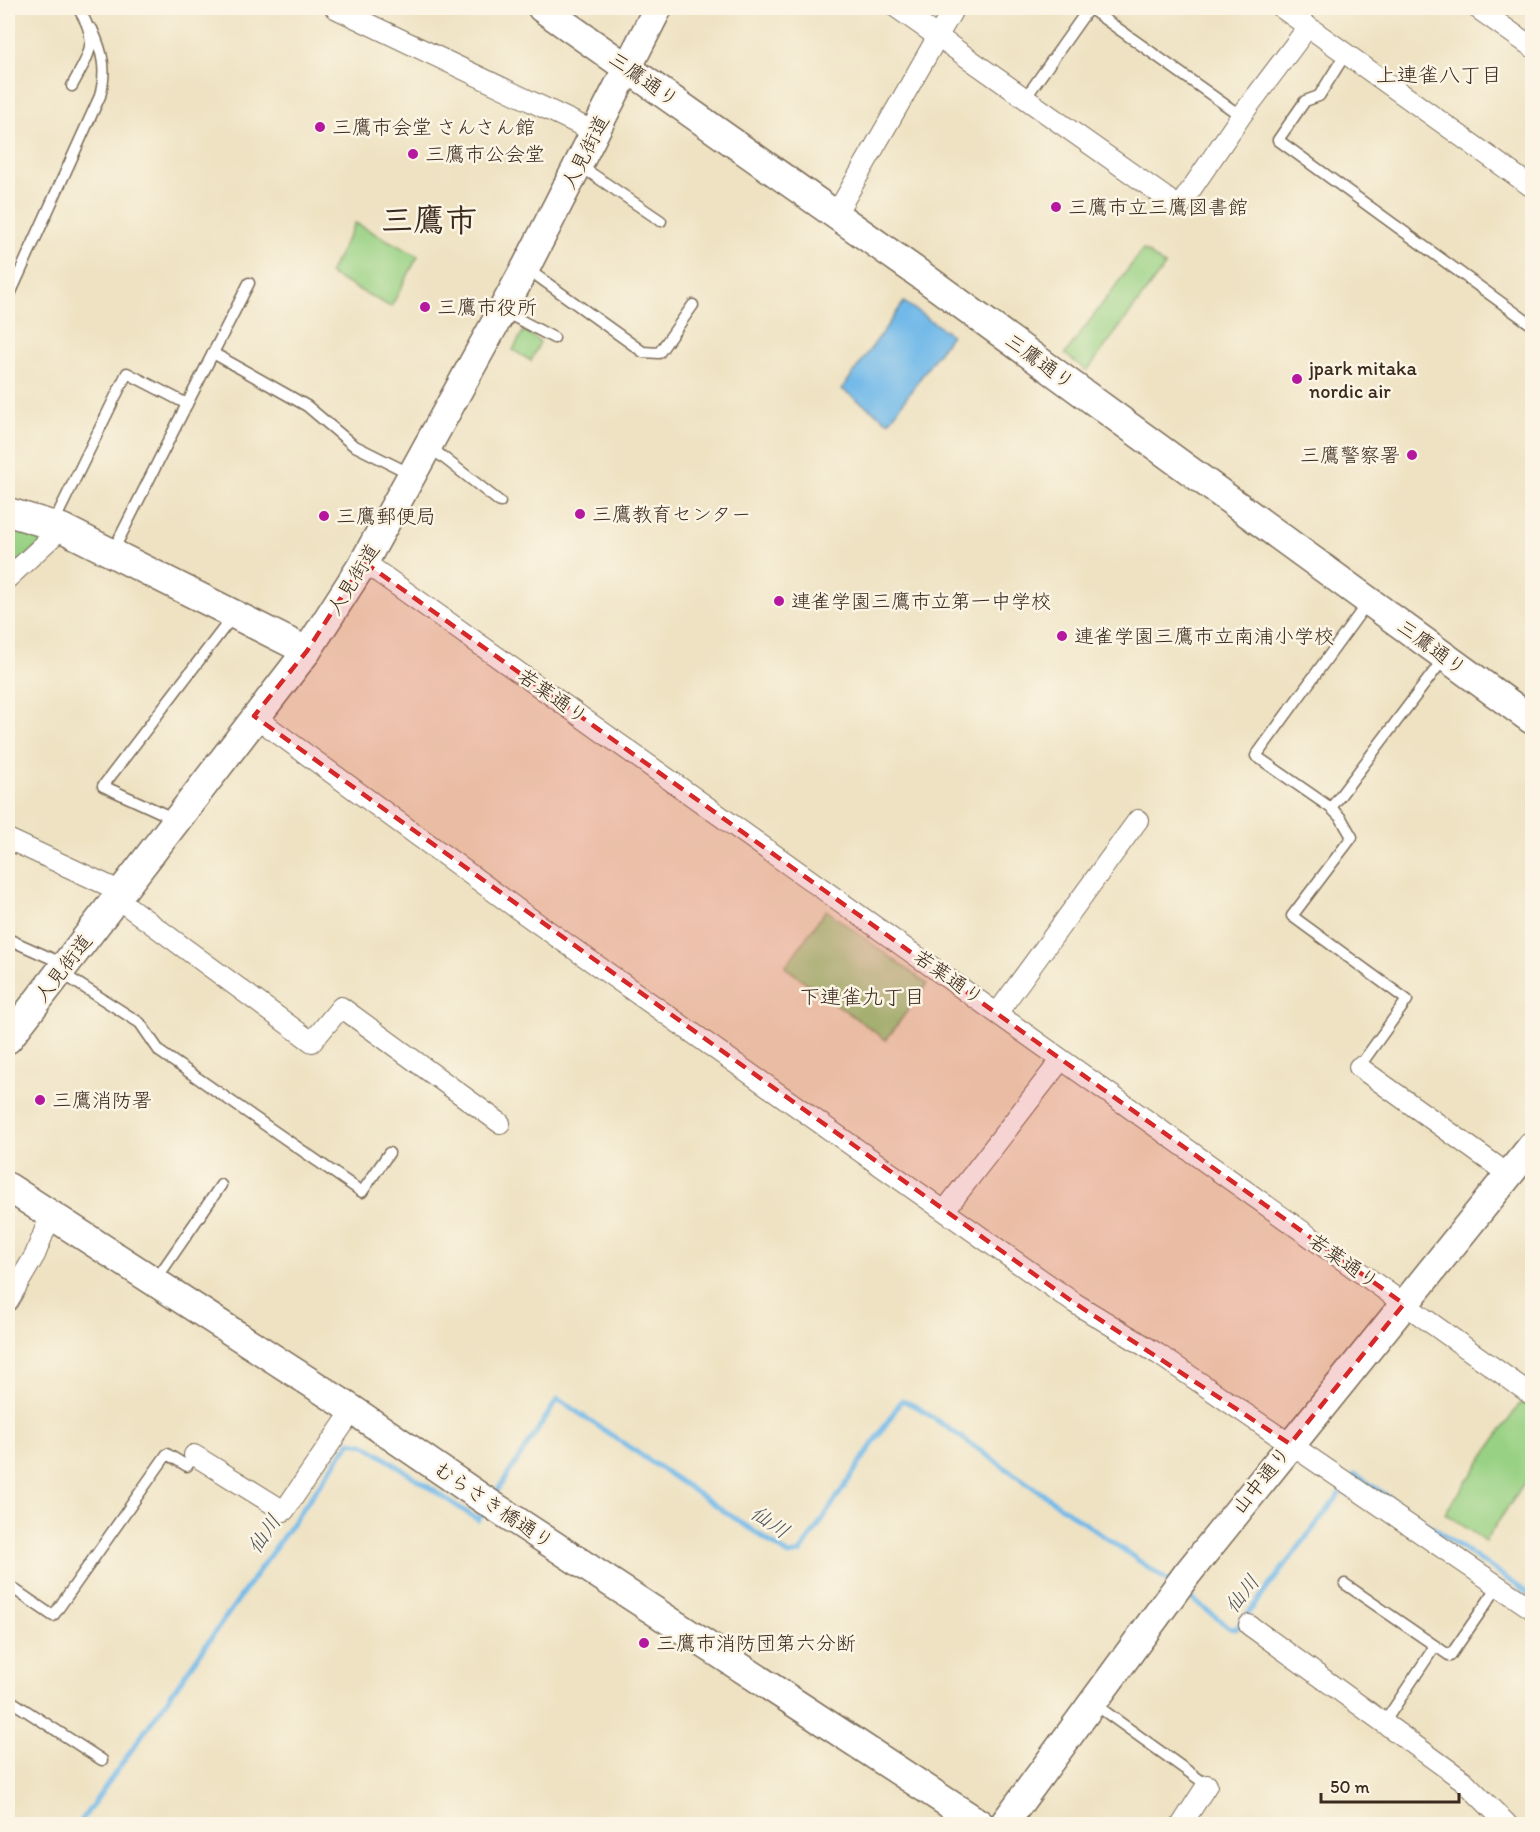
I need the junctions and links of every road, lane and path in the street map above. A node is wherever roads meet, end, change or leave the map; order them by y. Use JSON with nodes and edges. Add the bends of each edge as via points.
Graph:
{"nodes":[{"id":1,"x":78,"y":8,"type":"edge"},
{"id":2,"x":335,"y":8,"type":"edge"},
{"id":3,"x":542,"y":8,"type":"edge"},
{"id":4,"x":658,"y":8,"type":"edge"},
{"id":5,"x":897,"y":8,"type":"edge"},
{"id":6,"x":954,"y":8,"type":"edge"},
{"id":7,"x":1282,"y":8,"type":"edge"},
{"id":8,"x":1477,"y":8,"type":"edge"},
{"id":9,"x":1308,"y":27,"type":"junction"},
{"id":10,"x":92,"y":29,"type":"junction"},
{"id":11,"x":940,"y":36,"type":"junction"},
{"id":12,"x":1533,"y":47,"type":"edge"},
{"id":13,"x":1346,"y":53,"type":"junction"},
{"id":14,"x":628,"y":68,"type":"junction"},
{"id":15,"x":72,"y":86,"type":"dead end"},
{"id":16,"x":1026,"y":98,"type":"junction"},
{"id":17,"x":1241,"y":116,"type":"junction"},
{"id":18,"x":595,"y":132,"type":"junction"},
{"id":19,"x":579,"y":165,"type":"junction"},
{"id":20,"x":1533,"y":187,"type":"edge"},
{"id":21,"x":832,"y":212,"type":"junction"},
{"id":22,"x":661,"y":221,"type":"dead end"},
{"id":23,"x":526,"y":267,"type":"junction"},
{"id":24,"x":249,"y":283,"type":"dead end"},
{"id":25,"x":8,"y":291,"type":"edge"},
{"id":26,"x":693,"y":305,"type":"dead end"},
{"id":27,"x":503,"y":311,"type":"junction"},
{"id":28,"x":1533,"y":325,"type":"edge"},
{"id":29,"x":554,"y":338,"type":"dead end"},
{"id":30,"x":213,"y":353,"type":"junction"},
{"id":31,"x":187,"y":404,"type":"junction"},
{"id":32,"x":430,"y":447,"type":"junction"},
{"id":33,"x":414,"y":475,"type":"junction"},
{"id":34,"x":500,"y":502,"type":"dead end"},
{"id":35,"x":8,"y":512,"type":"edge"},
{"id":36,"x":57,"y":526,"type":"junction"},
{"id":37,"x":112,"y":552,"type":"junction"},
{"id":38,"x":364,"y":562,"type":"junction"},
{"id":39,"x":8,"y":578,"type":"edge"},
{"id":40,"x":1369,"y":601,"type":"junction"},
{"id":41,"x":236,"y":613,"type":"junction"},
{"id":42,"x":307,"y":651,"type":"junction"},
{"id":43,"x":1445,"y":656,"type":"junction"},
{"id":44,"x":254,"y":716,"type":"junction"},
{"id":45,"x":1533,"y":720,"type":"edge"},
{"id":46,"x":1331,"y":808,"type":"junction"},
{"id":47,"x":175,"y":819,"type":"junction"},
{"id":48,"x":1138,"y":820,"type":"dead end"},
{"id":49,"x":8,"y":839,"type":"edge"},
{"id":50,"x":119,"y":896,"type":"junction"},
{"id":51,"x":8,"y":939,"type":"edge"},
{"id":52,"x":62,"y":968,"type":"junction"},
{"id":53,"x":998,"y":1012,"type":"junction"},
{"id":54,"x":8,"y":1039,"type":"edge"},
{"id":55,"x":1061,"y":1060,"type":"junction"},
{"id":56,"x":1359,"y":1067,"type":"joint"},
{"id":57,"x":500,"y":1123,"type":"dead end"},
{"id":58,"x":1533,"y":1146,"type":"edge"},
{"id":59,"x":389,"y":1153,"type":"dead end"},
{"id":60,"x":1509,"y":1175,"type":"junction"},
{"id":61,"x":221,"y":1185,"type":"dead end"},
{"id":62,"x":8,"y":1187,"type":"edge"},
{"id":63,"x":945,"y":1210,"type":"junction"},
{"id":64,"x":51,"y":1214,"type":"junction"},
{"id":65,"x":154,"y":1281,"type":"junction"},
{"id":66,"x":8,"y":1301,"type":"edge"},
{"id":67,"x":1404,"y":1304,"type":"junction"},
{"id":68,"x":1533,"y":1395,"type":"edge"},
{"id":69,"x":353,"y":1410,"type":"junction"},
{"id":70,"x":1290,"y":1444,"type":"junction"},
{"id":71,"x":194,"y":1455,"type":"joint"},
{"id":72,"x":1345,"y":1584,"type":"dead end"},
{"id":73,"x":8,"y":1585,"type":"edge"},
{"id":74,"x":1499,"y":1586,"type":"junction"},
{"id":75,"x":1533,"y":1609,"type":"edge"},
{"id":76,"x":1249,"y":1625,"type":"dead end"},
{"id":77,"x":1435,"y":1646,"type":"junction"},
{"id":78,"x":8,"y":1699,"type":"edge"},
{"id":79,"x":1093,"y":1703,"type":"junction"},
{"id":80,"x":1384,"y":1723,"type":"junction"},
{"id":81,"x":102,"y":1760,"type":"dead end"},
{"id":82,"x":1207,"y":1785,"type":"joint"},
{"id":83,"x":980,"y":1824,"type":"edge"},
{"id":84,"x":1004,"y":1824,"type":"edge"},
{"id":85,"x":1182,"y":1824,"type":"edge"},
{"id":86,"x":1507,"y":1824,"type":"edge"}],
"edges":[{"from":1,"to":10,"type":"lane"},
{"from":2,"to":18,"type":"street"},
{"from":3,"to":14,"type":"main road","name":"三鷹通り"},
{"from":4,"to":14,"type":"main road","name":"人見街道"},
{"from":5,"to":11,"type":"street"},
{"from":6,"to":11,"type":"street"},
{"from":7,"to":9,"type":"street"},
{"from":8,"to":12,"type":"street"},
{"from":9,"to":13,"type":"street"},
{"from":9,"to":17,"type":"street"},
{"from":10,"to":15,"type":"lane","via":[[88,54]]},
{"from":10,"to":25,"type":"lane","via":[[105,69],[100,96],[11,292]]},
{"from":11,"to":16,"type":"street"},
{"from":11,"to":21,"type":"street","via":[[843,202]]},
{"from":13,"to":20,"type":"street"},
{"from":13,"to":28,"type":"lane","via":[[1319,96],[1305,101],[1278,140]]},
{"from":14,"to":18,"type":"main road","name":"人見街道"},
{"from":14,"to":21,"type":"main road","name":"三鷹通り"},
{"from":16,"to":17,"type":"lane","via":[[1089,8]]},
{"from":16,"to":17,"type":"street","via":[[1179,207]]},
{"from":18,"to":19,"type":"main road","name":"人見街道"},
{"from":19,"to":22,"type":"lane"},
{"from":19,"to":23,"type":"main road","name":"人見街道"},
{"from":21,"to":40,"type":"main road","name":"三鷹通り"},
{"from":23,"to":26,"type":"lane","via":[[644,352],[659,353]]},
{"from":23,"to":27,"type":"main road","name":"人見街道"},
{"from":24,"to":30,"type":"lane"},
{"from":27,"to":29,"type":"lane"},
{"from":27,"to":32,"type":"main road","name":"人見街道"},
{"from":30,"to":31,"type":"lane"},
{"from":30,"to":33,"type":"lane","via":[[307,406],[352,445]]},
{"from":31,"to":36,"type":"lane","via":[[127,373]]},
{"from":31,"to":37,"type":"lane"},
{"from":32,"to":33,"type":"main road","name":"人見街道"},
{"from":32,"to":34,"type":"lane"},
{"from":33,"to":38,"type":"main road","name":"人見街道"},
{"from":35,"to":36,"type":"main road"},
{"from":36,"to":37,"type":"main road"},
{"from":36,"to":39,"type":"street"},
{"from":37,"to":41,"type":"main road"},
{"from":38,"to":42,"type":"main road","name":"人見街道"},
{"from":38,"to":53,"type":"street","name":"若葉通り"},
{"from":40,"to":43,"type":"main road","name":"三鷹通り"},
{"from":40,"to":46,"type":"lane","via":[[1257,756]]},
{"from":41,"to":42,"type":"main road"},
{"from":41,"to":47,"type":"lane","via":[[102,786]]},
{"from":42,"to":44,"type":"main road","name":"人見街道"},
{"from":43,"to":45,"type":"main road","name":"三鷹通り"},
{"from":43,"to":46,"type":"lane"},
{"from":44,"to":47,"type":"main road","name":"人見街道"},
{"from":44,"to":63,"type":"street","via":[[523,914]]},
{"from":46,"to":56,"type":"lane","via":[[1352,837],[1293,915],[1407,1000]]},
{"from":47,"to":50,"type":"main road","name":"人見街道"},
{"from":48,"to":53,"type":"street"},
{"from":49,"to":50,"type":"street","via":[[111,886]]},
{"from":50,"to":52,"type":"main road","name":"人見街道"},
{"from":50,"to":57,"type":"street","via":[[312,1042],[341,1007]]},
{"from":51,"to":52,"type":"lane","via":[[55,960]]},
{"from":52,"to":54,"type":"main road","name":"人見街道"},
{"from":52,"to":59,"type":"lane","via":[[71,979],[140,1023],[160,1052],[362,1192]]},
{"from":53,"to":55,"type":"street","name":"若葉通り"},
{"from":55,"to":63,"type":"street"},
{"from":55,"to":67,"type":"street","name":"若葉通り"},
{"from":56,"to":60,"type":"street"},
{"from":58,"to":60,"type":"main road","name":"山中通り"},
{"from":60,"to":67,"type":"main road","name":"山中通り"},
{"from":61,"to":65,"type":"lane"},
{"from":62,"to":64,"type":"main road","name":"むらさき橋通り"},
{"from":63,"to":70,"type":"street","via":[[1072,1302],[1158,1354]]},
{"from":64,"to":65,"type":"main road","name":"むらさき橋通り"},
{"from":64,"to":66,"type":"street","via":[[35,1255]]},
{"from":65,"to":69,"type":"main road","name":"むらさき橋通り"},
{"from":67,"to":68,"type":"street","name":"若葉通り"},
{"from":67,"to":70,"type":"main road","name":"山中通り"},
{"from":69,"to":71,"type":"street","via":[[284,1511]]},
{"from":69,"to":83,"type":"main road","name":"むらさき橋通り"},
{"from":70,"to":74,"type":"street"},
{"from":70,"to":79,"type":"main road","name":"山中通り","via":[[1176,1588]]},
{"from":71,"to":73,"type":"lane","via":[[187,1466],[167,1454],[53,1616]]},
{"from":72,"to":77,"type":"lane"},
{"from":74,"to":75,"type":"street"},
{"from":74,"to":77,"type":"lane","via":[[1450,1656]]},
{"from":76,"to":80,"type":"street"},
{"from":77,"to":80,"type":"lane"},
{"from":78,"to":81,"type":"lane"},
{"from":79,"to":82,"type":"lane"},
{"from":79,"to":84,"type":"main road","name":"山中通り"},
{"from":80,"to":86,"type":"street","via":[[1464,1781]]},
{"from":82,"to":85,"type":"street"}]}
